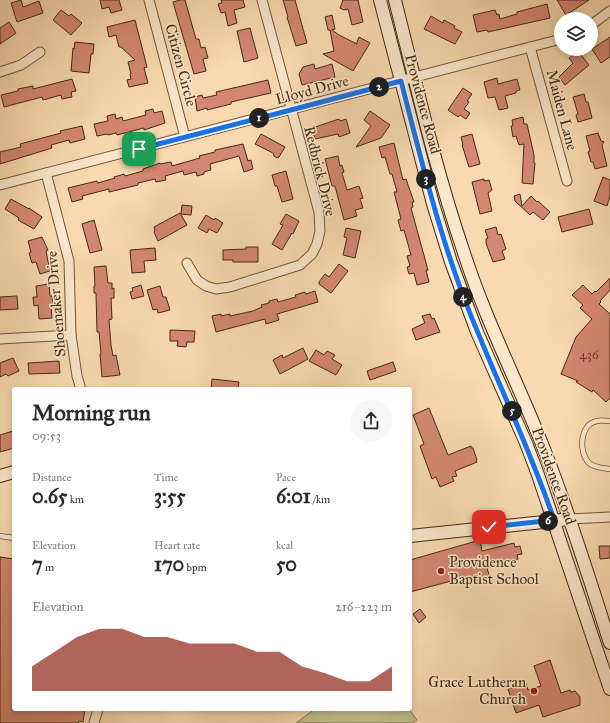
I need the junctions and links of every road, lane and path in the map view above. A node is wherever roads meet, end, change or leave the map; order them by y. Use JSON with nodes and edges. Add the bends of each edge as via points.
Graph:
{"nodes":[{"id":1,"x":149,"y":0,"type":"edge"},
{"id":2,"x":262,"y":0,"type":"edge"},
{"id":3,"x":380,"y":0,"type":"edge"},
{"id":4,"x":395,"y":0,"type":"edge"},
{"id":5,"x":610,"y":12,"type":"edge"},
{"id":6,"x":598,"y":20,"type":"edge"},
{"id":7,"x":554,"y":41,"type":"edge"},
{"id":8,"x":530,"y":47,"type":"junction"},
{"id":9,"x":40,"y":52,"type":"dead end"},
{"id":10,"x":0,"y":72,"type":"edge"},
{"id":11,"x":415,"y":77,"type":"junction"},
{"id":12,"x":401,"y":81,"type":"junction"},
{"id":13,"x":291,"y":110,"type":"junction"},
{"id":14,"x":185,"y":137,"type":"junction"},
{"id":15,"x":46,"y":173,"type":"junction"},
{"id":16,"x":567,"y":181,"type":"dead end"},
{"id":17,"x":0,"y":185,"type":"edge"},
{"id":18,"x":187,"y":263,"type":"dead end"},
{"id":19,"x":71,"y":335,"type":"junction"},
{"id":20,"x":0,"y":339,"type":"edge"},
{"id":21,"x":80,"y":386,"type":"dead end"},
{"id":22,"x":610,"y":421,"type":"edge"},
{"id":23,"x":610,"y":469,"type":"edge"},
{"id":24,"x":12,"y":473,"type":"edge"},
{"id":25,"x":0,"y":476,"type":"edge"},
{"id":26,"x":610,"y":517,"type":"edge"},
{"id":27,"x":569,"y":519,"type":"junction"},
{"id":28,"x":554,"y":520,"type":"junction"},
{"id":29,"x":0,"y":536,"type":"edge"},
{"id":30,"x":412,"y":536,"type":"edge"},
{"id":31,"x":12,"y":538,"type":"edge"},
{"id":32,"x":610,"y":643,"type":"edge"},
{"id":33,"x":610,"y":689,"type":"edge"},
{"id":34,"x":97,"y":711,"type":"edge"},
{"id":35,"x":94,"y":723,"type":"edge"}],
"edges":[{"from":1,"to":14,"type":"street","name":"Citizen Circle"},
{"from":2,"to":13,"type":"street","name":"Redbrick Drive"},
{"from":3,"to":12,"type":"main road","name":"Providence Road"},
{"from":4,"to":11,"type":"main road","name":"Providence Road"},
{"from":5,"to":6,"type":"street"},
{"from":7,"to":8,"type":"street","name":"Lloyd Drive"},
{"from":8,"to":11,"type":"street","name":"Lloyd Drive"},
{"from":8,"to":16,"type":"street","name":"Maiden Lane"},
{"from":9,"to":10,"type":"street","via":[[21,65]]},
{"from":11,"to":12,"type":"street","name":"Lloyd Drive"},
{"from":11,"to":27,"type":"main road","name":"Providence Road","via":[[446,197],[464,254],[487,317],[544,448]]},
{"from":12,"to":13,"type":"street","name":"Lloyd Drive"},
{"from":12,"to":28,"type":"main road","name":"Providence Road","via":[[451,262],[526,442]]},
{"from":13,"to":14,"type":"street","name":"Lloyd Drive"},
{"from":13,"to":18,"type":"street","name":"Redbrick Drive","via":[[319,212],[320,231],[312,254],[300,265],[216,289],[197,280]]},
{"from":14,"to":15,"type":"street","name":"Lloyd Drive"},
{"from":15,"to":17,"type":"street","name":"Lloyd Drive"},
{"from":15,"to":19,"type":"street","name":"Shoemaker Drive","via":[[69,261]]},
{"from":19,"to":20,"type":"street"},
{"from":19,"to":21,"type":"street","name":"Shoemaker Drive"},
{"from":22,"to":23,"type":"lane","via":[[597,420],[587,426],[582,444],[590,464]]},
{"from":24,"to":25,"type":"main road"},
{"from":26,"to":27,"type":"street"},
{"from":27,"to":28,"type":"main road"},
{"from":27,"to":32,"type":"main road","name":"Providence Road"},
{"from":28,"to":30,"type":"main road"},
{"from":28,"to":33,"type":"main road","name":"Providence Road"},
{"from":29,"to":31,"type":"lane"},
{"from":34,"to":35,"type":"street"}]}
